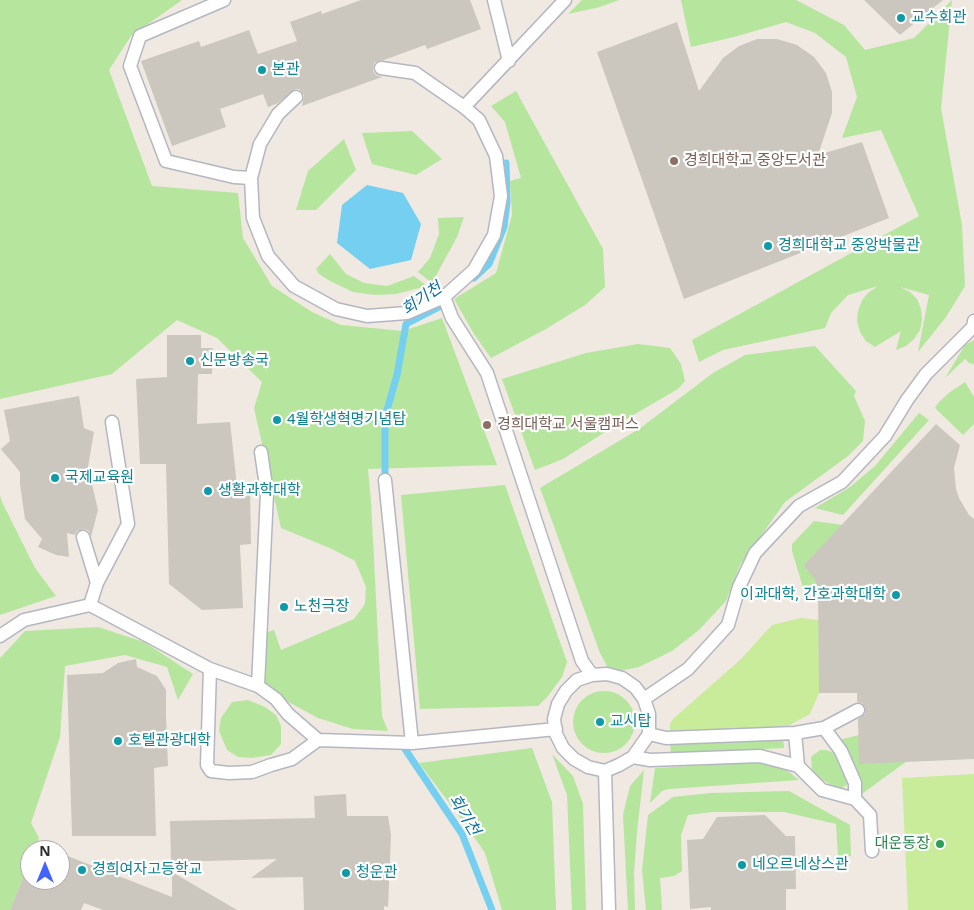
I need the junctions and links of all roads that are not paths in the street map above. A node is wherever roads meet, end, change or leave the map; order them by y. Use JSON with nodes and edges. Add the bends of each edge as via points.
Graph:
{"nodes":[{"id":1,"x":224,"y":0,"type":"edge"},
{"id":2,"x":494,"y":0,"type":"edge"},
{"id":3,"x":565,"y":0,"type":"edge"},
{"id":4,"x":509,"y":61,"type":"junction"},
{"id":5,"x":381,"y":68,"type":"dead end"},
{"id":6,"x":296,"y":97,"type":"dead end"},
{"id":7,"x":464,"y":107,"type":"junction"},
{"id":8,"x":251,"y":178,"type":"junction"},
{"id":9,"x":445,"y":298,"type":"junction"},
{"id":10,"x":974,"y":325,"type":"edge"},
{"id":11,"x":112,"y":422,"type":"dead end"},
{"id":12,"x":261,"y":452,"type":"dead end"},
{"id":13,"x":385,"y":480,"type":"dead end"},
{"id":14,"x":83,"y":537,"type":"dead end"},
{"id":15,"x":97,"y":583,"type":"junction"},
{"id":16,"x":90,"y":605,"type":"junction"},
{"id":17,"x":0,"y":636,"type":"edge"},
{"id":18,"x":210,"y":669,"type":"junction"},
{"id":19,"x":592,"y":675,"type":"junction"},
{"id":20,"x":258,"y":686,"type":"junction"},
{"id":21,"x":644,"y":699,"type":"junction"},
{"id":22,"x":858,"y":710,"type":"dead end"},
{"id":23,"x":824,"y":728,"type":"junction"},
{"id":24,"x":556,"y":729,"type":"junction"},
{"id":25,"x":795,"y":733,"type":"junction"},
{"id":26,"x":649,"y":734,"type":"junction"},
{"id":27,"x":318,"y":740,"type":"junction"},
{"id":28,"x":412,"y":743,"type":"junction"},
{"id":29,"x":633,"y":757,"type":"junction"},
{"id":30,"x":798,"y":766,"type":"junction"},
{"id":31,"x":605,"y":771,"type":"junction"},
{"id":32,"x":855,"y":799,"type":"junction"},
{"id":33,"x":872,"y":851,"type":"dead end"},
{"id":34,"x":609,"y":910,"type":"edge"}],
"edges":[{"from":1,"to":8,"type":"lane","via":[[140,36],[130,66],[166,160],[234,177]]},
{"from":2,"to":4,"type":"lane"},
{"from":3,"to":4,"type":"lane"},
{"from":4,"to":7,"type":"lane"},
{"from":5,"to":7,"type":"lane","via":[[415,73]]},
{"from":6,"to":8,"type":"lane","via":[[278,114],[260,144]]},
{"from":7,"to":9,"type":"lane","via":[[479,120],[496,156],[501,196],[494,235],[474,270]]},
{"from":8,"to":9,"type":"lane","via":[[256,226],[268,256],[294,286],[336,309],[367,316],[408,313]]},
{"from":9,"to":19,"type":"lane","via":[[452,318],[487,373],[582,661]]},
{"from":10,"to":21,"type":"lane","via":[[926,374],[885,436],[842,482],[798,506],[755,553],[739,587],[728,625],[688,669]]},
{"from":11,"to":15,"type":"lane","via":[[128,524]]},
{"from":12,"to":20,"type":"lane","via":[[267,492]]},
{"from":13,"to":28,"type":"lane"},
{"from":14,"to":15,"type":"lane"},
{"from":15,"to":16,"type":"lane"},
{"from":16,"to":17,"type":"lane","via":[[24,620]]},
{"from":16,"to":18,"type":"lane"},
{"from":18,"to":20,"type":"lane"},
{"from":18,"to":27,"type":"lane","via":[[207,765],[211,771],[252,772],[292,759]]},
{"from":19,"to":21,"type":"lane","via":[[622,678]]},
{"from":19,"to":24,"type":"lane","via":[[577,680],[566,691],[554,719]]},
{"from":20,"to":27,"type":"lane"},
{"from":21,"to":26,"type":"lane","via":[[649,714]]},
{"from":22,"to":23,"type":"lane"},
{"from":23,"to":25,"type":"lane"},
{"from":23,"to":32,"type":"lane","via":[[841,751],[855,783]]},
{"from":24,"to":28,"type":"lane"},
{"from":24,"to":31,"type":"lane","via":[[563,748],[574,759]]},
{"from":25,"to":26,"type":"lane","via":[[666,738]]},
{"from":25,"to":30,"type":"lane"},
{"from":26,"to":29,"type":"lane"},
{"from":27,"to":28,"type":"lane"},
{"from":29,"to":30,"type":"lane","via":[[650,760],[760,756]]},
{"from":29,"to":31,"type":"lane"},
{"from":30,"to":32,"type":"lane","via":[[822,790]]},
{"from":31,"to":34,"type":"lane"},
{"from":32,"to":33,"type":"lane","via":[[870,816]]}]}
